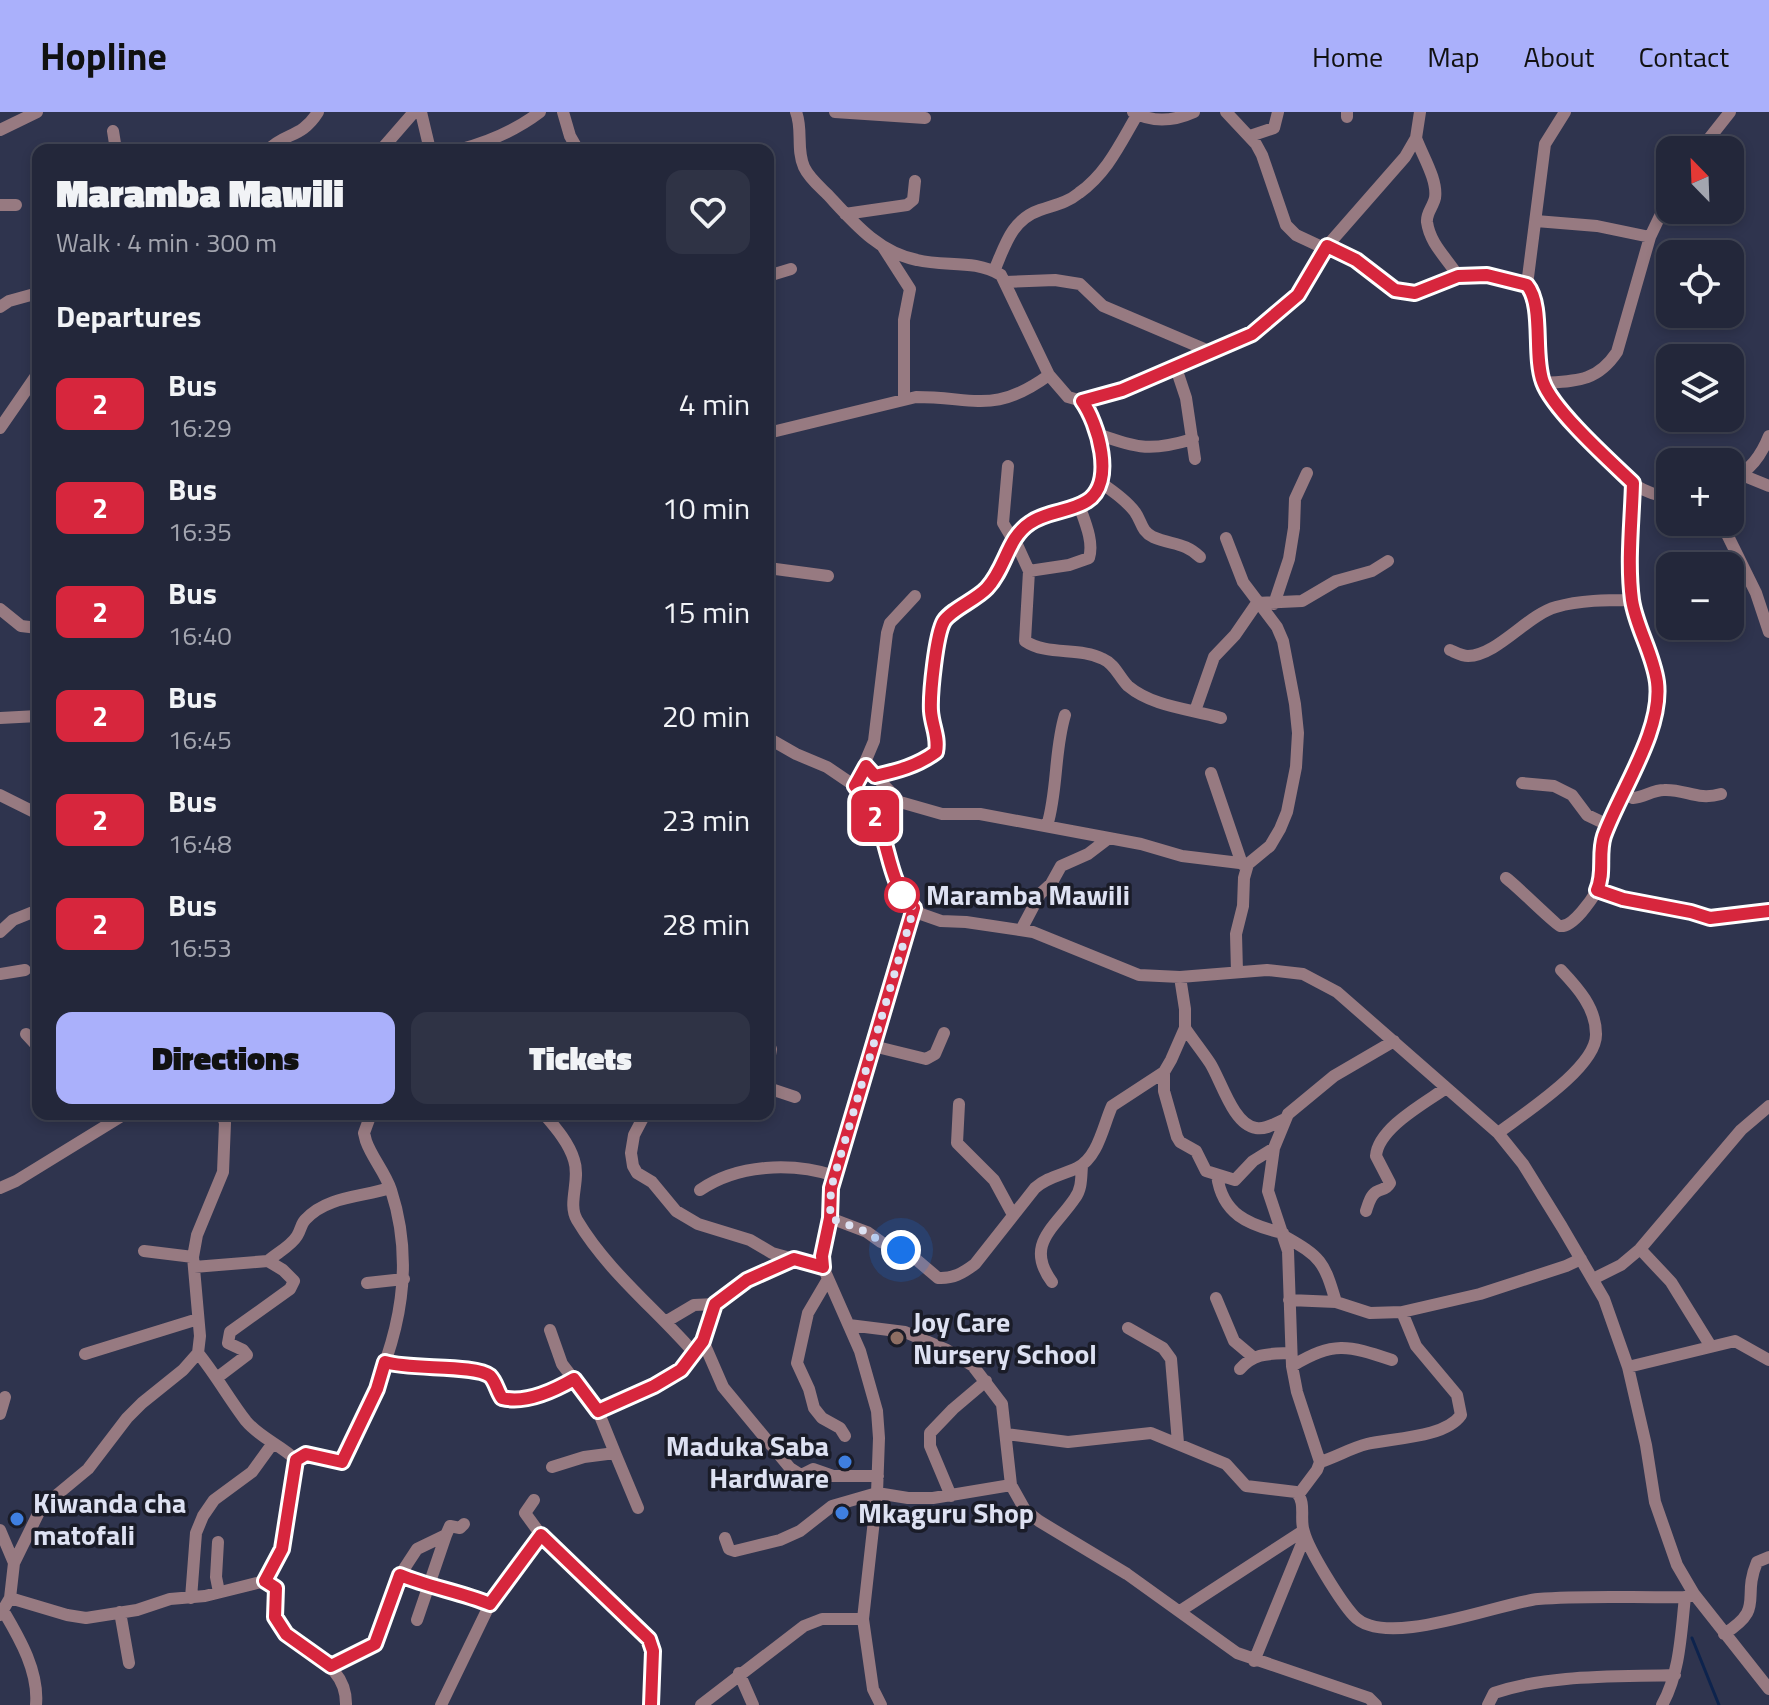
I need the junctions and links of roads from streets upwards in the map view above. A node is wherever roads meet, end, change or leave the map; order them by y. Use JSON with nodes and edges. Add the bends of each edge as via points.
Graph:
{"nodes":[{"id":1,"x":37,"y":112,"type":"edge"},
{"id":2,"x":318,"y":112,"type":"edge"},
{"id":3,"x":421,"y":112,"type":"edge"},
{"id":4,"x":540,"y":112,"type":"edge"},
{"id":5,"x":563,"y":112,"type":"edge"},
{"id":6,"x":835,"y":112,"type":"edge"},
{"id":7,"x":1194,"y":112,"type":"edge"},
{"id":8,"x":1226,"y":112,"type":"edge"},
{"id":9,"x":1278,"y":112,"type":"edge"},
{"id":10,"x":1420,"y":112,"type":"edge"},
{"id":11,"x":1565,"y":112,"type":"edge"},
{"id":12,"x":1730,"y":112,"type":"edge"},
{"id":13,"x":1135,"y":113,"type":"edge"},
{"id":14,"x":407,"y":114,"type":"edge"},
{"id":15,"x":799,"y":114,"type":"edge"},
{"id":16,"x":925,"y":118,"type":"dead end"},
{"id":17,"x":0,"y":130,"type":"edge"},
{"id":18,"x":113,"y":131,"type":"dead end"},
{"id":19,"x":1250,"y":136,"type":"junction"},
{"id":20,"x":1711,"y":136,"type":"edge"},
{"id":21,"x":1416,"y":138,"type":"junction"},
{"id":22,"x":115,"y":144,"type":"edge"},
{"id":23,"x":274,"y":144,"type":"edge"},
{"id":24,"x":385,"y":144,"type":"edge"},
{"id":25,"x":429,"y":144,"type":"edge"},
{"id":26,"x":494,"y":144,"type":"edge"},
{"id":27,"x":575,"y":144,"type":"edge"},
{"id":28,"x":915,"y":181,"type":"dead end"},
{"id":29,"x":0,"y":205,"type":"edge"},
{"id":30,"x":16,"y":205,"type":"dead end"},
{"id":31,"x":845,"y":214,"type":"junction"},
{"id":32,"x":1536,"y":221,"type":"junction"},
{"id":33,"x":1656,"y":224,"type":"edge"},
{"id":34,"x":1650,"y":237,"type":"junction"},
{"id":35,"x":882,"y":246,"type":"junction"},
{"id":36,"x":1327,"y":248,"type":"junction"},
{"id":37,"x":791,"y":269,"type":"dead end"},
{"id":38,"x":994,"y":271,"type":"junction"},
{"id":39,"x":774,"y":274,"type":"edge"},
{"id":40,"x":1458,"y":276,"type":"junction"},
{"id":41,"x":1005,"y":282,"type":"junction"},
{"id":42,"x":1527,"y":285,"type":"junction"},
{"id":43,"x":32,"y":295,"type":"edge"},
{"id":44,"x":0,"y":307,"type":"edge"},
{"id":45,"x":1209,"y":351,"type":"junction"},
{"id":46,"x":1175,"y":365,"type":"junction"},
{"id":47,"x":1049,"y":375,"type":"junction"},
{"id":48,"x":1543,"y":383,"type":"junction"},
{"id":49,"x":32,"y":386,"type":"edge"},
{"id":50,"x":904,"y":398,"type":"junction"},
{"id":51,"x":1082,"y":401,"type":"junction"},
{"id":52,"x":0,"y":428,"type":"edge"},
{"id":53,"x":774,"y":431,"type":"edge"},
{"id":54,"x":1097,"y":434,"type":"junction"},
{"id":55,"x":1769,"y":436,"type":"edge"},
{"id":56,"x":1193,"y":439,"type":"junction"},
{"id":57,"x":1195,"y":459,"type":"dead end"},
{"id":58,"x":1008,"y":466,"type":"dead end"},
{"id":59,"x":1744,"y":470,"type":"edge"},
{"id":60,"x":1307,"y":473,"type":"dead end"},
{"id":61,"x":1744,"y":480,"type":"edge"},
{"id":62,"x":1101,"y":483,"type":"junction"},
{"id":63,"x":1633,"y":483,"type":"junction"},
{"id":64,"x":1769,"y":486,"type":"edge"},
{"id":65,"x":1656,"y":495,"type":"edge"},
{"id":66,"x":1079,"y":505,"type":"junction"},
{"id":67,"x":1728,"y":536,"type":"edge"},
{"id":68,"x":1226,"y":538,"type":"dead end"},
{"id":69,"x":1014,"y":539,"type":"junction"},
{"id":70,"x":1200,"y":557,"type":"dead end"},
{"id":71,"x":1388,"y":561,"type":"dead end"},
{"id":72,"x":774,"y":569,"type":"edge"},
{"id":73,"x":1029,"y":571,"type":"junction"},
{"id":74,"x":828,"y":576,"type":"dead end"},
{"id":75,"x":915,"y":596,"type":"dead end"},
{"id":76,"x":1632,"y":600,"type":"junction"},
{"id":77,"x":1257,"y":603,"type":"junction"},
{"id":78,"x":1274,"y":604,"type":"junction"},
{"id":79,"x":0,"y":609,"type":"edge"},
{"id":80,"x":32,"y":627,"type":"edge"},
{"id":81,"x":1769,"y":632,"type":"edge"},
{"id":82,"x":1450,"y":650,"type":"dead end"},
{"id":83,"x":1195,"y":711,"type":"junction"},
{"id":84,"x":1065,"y":715,"type":"dead end"},
{"id":85,"x":32,"y":716,"type":"edge"},
{"id":86,"x":0,"y":718,"type":"edge"},
{"id":87,"x":1221,"y":718,"type":"dead end"},
{"id":88,"x":774,"y":741,"type":"edge"},
{"id":89,"x":866,"y":766,"type":"junction"},
{"id":90,"x":1211,"y":773,"type":"dead end"},
{"id":91,"x":875,"y":776,"type":"junction"},
{"id":92,"x":1522,"y":783,"type":"dead end"},
{"id":93,"x":855,"y":786,"type":"junction"},
{"id":94,"x":1622,"y":793,"type":"junction"},
{"id":95,"x":1721,"y":794,"type":"dead end"},
{"id":96,"x":0,"y":795,"type":"edge"},
{"id":97,"x":32,"y":811,"type":"edge"},
{"id":98,"x":1047,"y":826,"type":"junction"},
{"id":99,"x":1610,"y":826,"type":"junction"},
{"id":100,"x":1109,"y":838,"type":"junction"},
{"id":101,"x":1245,"y":864,"type":"junction"},
{"id":102,"x":1506,"y":878,"type":"dead end"},
{"id":103,"x":1597,"y":890,"type":"junction"},
{"id":104,"x":914,"y":908,"type":"junction"},
{"id":105,"x":32,"y":911,"type":"edge"},
{"id":106,"x":1769,"y":911,"type":"edge"},
{"id":107,"x":1021,"y":930,"type":"junction"},
{"id":108,"x":0,"y":932,"type":"edge"},
{"id":109,"x":25,"y":970,"type":"dead end"},
{"id":110,"x":1561,"y":970,"type":"dead end"},
{"id":111,"x":1237,"y":972,"type":"junction"},
{"id":112,"x":0,"y":974,"type":"edge"},
{"id":113,"x":1180,"y":977,"type":"junction"},
{"id":114,"x":1185,"y":1028,"type":"junction"},
{"id":115,"x":944,"y":1033,"type":"dead end"},
{"id":116,"x":26,"y":1034,"type":"dead end"},
{"id":117,"x":32,"y":1040,"type":"edge"},
{"id":118,"x":1394,"y":1041,"type":"junction"},
{"id":119,"x":873,"y":1046,"type":"junction"},
{"id":120,"x":1164,"y":1072,"type":"junction"},
{"id":121,"x":1446,"y":1088,"type":"junction"},
{"id":122,"x":774,"y":1090,"type":"edge"},
{"id":123,"x":795,"y":1097,"type":"dead end"},
{"id":124,"x":959,"y":1104,"type":"dead end"},
{"id":125,"x":1769,"y":1106,"type":"edge"},
{"id":126,"x":1285,"y":1119,"type":"junction"},
{"id":127,"x":115,"y":1120,"type":"edge"},
{"id":128,"x":224,"y":1120,"type":"edge"},
{"id":129,"x":369,"y":1120,"type":"edge"},
{"id":130,"x":549,"y":1120,"type":"edge"},
{"id":131,"x":642,"y":1120,"type":"edge"},
{"id":132,"x":1498,"y":1133,"type":"junction"},
{"id":133,"x":1274,"y":1148,"type":"junction"},
{"id":134,"x":1082,"y":1166,"type":"junction"},
{"id":135,"x":1217,"y":1175,"type":"junction"},
{"id":136,"x":835,"y":1176,"type":"junction"},
{"id":137,"x":0,"y":1188,"type":"edge"},
{"id":138,"x":390,"y":1188,"type":"junction"},
{"id":139,"x":700,"y":1190,"type":"dead end"},
{"id":140,"x":1366,"y":1211,"type":"dead end"},
{"id":141,"x":1013,"y":1215,"type":"junction"},
{"id":142,"x":830,"y":1218,"type":"junction"},
{"id":143,"x":1284,"y":1235,"type":"junction"},
{"id":144,"x":1640,"y":1249,"type":"junction"},
{"id":145,"x":144,"y":1251,"type":"dead end"},
{"id":146,"x":794,"y":1259,"type":"junction"},
{"id":147,"x":1581,"y":1259,"type":"junction"},
{"id":148,"x":268,"y":1261,"type":"junction"},
{"id":149,"x":193,"y":1262,"type":"junction"},
{"id":150,"x":826,"y":1273,"type":"junction"},
{"id":151,"x":404,"y":1279,"type":"junction"},
{"id":152,"x":1593,"y":1279,"type":"junction"},
{"id":153,"x":1052,"y":1282,"type":"dead end"},
{"id":154,"x":367,"y":1283,"type":"dead end"},
{"id":155,"x":1216,"y":1298,"type":"dead end"},
{"id":156,"x":1289,"y":1300,"type":"junction"},
{"id":157,"x":1336,"y":1302,"type":"junction"},
{"id":158,"x":715,"y":1304,"type":"junction"},
{"id":159,"x":1402,"y":1312,"type":"junction"},
{"id":160,"x":198,"y":1319,"type":"junction"},
{"id":161,"x":667,"y":1321,"type":"junction"},
{"id":162,"x":849,"y":1325,"type":"junction"},
{"id":163,"x":1128,"y":1328,"type":"dead end"},
{"id":164,"x":550,"y":1330,"type":"dead end"},
{"id":165,"x":703,"y":1341,"type":"junction"},
{"id":166,"x":1710,"y":1345,"type":"junction"},
{"id":167,"x":198,"y":1353,"type":"junction"},
{"id":168,"x":85,"y":1354,"type":"dead end"},
{"id":169,"x":695,"y":1354,"type":"junction"},
{"id":170,"x":1253,"y":1357,"type":"junction"},
{"id":171,"x":1292,"y":1360,"type":"junction"},
{"id":172,"x":1392,"y":1360,"type":"dead end"},
{"id":173,"x":1769,"y":1360,"type":"edge"},
{"id":174,"x":385,"y":1362,"type":"junction"},
{"id":175,"x":1628,"y":1367,"type":"junction"},
{"id":176,"x":1240,"y":1369,"type":"dead end"},
{"id":177,"x":218,"y":1377,"type":"junction"},
{"id":178,"x":574,"y":1379,"type":"junction"},
{"id":179,"x":986,"y":1381,"type":"junction"},
{"id":180,"x":5,"y":1397,"type":"dead end"},
{"id":181,"x":598,"y":1411,"type":"junction"},
{"id":182,"x":0,"y":1414,"type":"edge"},
{"id":183,"x":1006,"y":1434,"type":"junction"},
{"id":184,"x":845,"y":1436,"type":"dead end"},
{"id":185,"x":273,"y":1443,"type":"junction"},
{"id":186,"x":1178,"y":1443,"type":"junction"},
{"id":187,"x":615,"y":1453,"type":"junction"},
{"id":188,"x":296,"y":1460,"type":"junction"},
{"id":189,"x":1320,"y":1462,"type":"junction"},
{"id":190,"x":552,"y":1467,"type":"dead end"},
{"id":191,"x":878,"y":1476,"type":"junction"},
{"id":192,"x":1011,"y":1485,"type":"junction"},
{"id":193,"x":877,"y":1493,"type":"junction"},
{"id":194,"x":1299,"y":1494,"type":"junction"},
{"id":195,"x":951,"y":1496,"type":"junction"},
{"id":196,"x":534,"y":1500,"type":"dead end"},
{"id":197,"x":638,"y":1508,"type":"dead end"},
{"id":198,"x":464,"y":1524,"type":"dead end"},
{"id":199,"x":0,"y":1530,"type":"edge"},
{"id":200,"x":1304,"y":1534,"type":"junction"},
{"id":201,"x":446,"y":1535,"type":"junction"},
{"id":202,"x":541,"y":1535,"type":"junction"},
{"id":203,"x":725,"y":1538,"type":"dead end"},
{"id":204,"x":218,"y":1542,"type":"dead end"},
{"id":205,"x":1769,"y":1557,"type":"edge"},
{"id":206,"x":9,"y":1568,"type":"edge"},
{"id":207,"x":400,"y":1575,"type":"junction"},
{"id":208,"x":265,"y":1581,"type":"junction"},
{"id":209,"x":428,"y":1587,"type":"junction"},
{"id":210,"x":219,"y":1592,"type":"junction"},
{"id":211,"x":1690,"y":1596,"type":"junction"},
{"id":212,"x":10,"y":1598,"type":"junction"},
{"id":213,"x":191,"y":1598,"type":"junction"},
{"id":214,"x":490,"y":1604,"type":"junction"},
{"id":215,"x":1180,"y":1611,"type":"junction"},
{"id":216,"x":120,"y":1612,"type":"junction"},
{"id":217,"x":2,"y":1614,"type":"edge"},
{"id":218,"x":863,"y":1619,"type":"junction"},
{"id":219,"x":417,"y":1620,"type":"dead end"},
{"id":220,"x":1724,"y":1634,"type":"junction"},
{"id":221,"x":1254,"y":1661,"type":"junction"},
{"id":222,"x":129,"y":1663,"type":"dead end"},
{"id":223,"x":331,"y":1666,"type":"junction"},
{"id":224,"x":739,"y":1673,"type":"junction"},
{"id":225,"x":1675,"y":1675,"type":"junction"},
{"id":226,"x":1765,"y":1675,"type":"edge"},
{"id":227,"x":1769,"y":1691,"type":"edge"},
{"id":228,"x":36,"y":1705,"type":"edge"},
{"id":229,"x":346,"y":1705,"type":"edge"},
{"id":230,"x":441,"y":1705,"type":"edge"},
{"id":231,"x":651,"y":1705,"type":"edge"},
{"id":232,"x":701,"y":1705,"type":"edge"},
{"id":233,"x":753,"y":1705,"type":"edge"},
{"id":234,"x":881,"y":1705,"type":"edge"},
{"id":235,"x":1376,"y":1705,"type":"edge"},
{"id":236,"x":1488,"y":1705,"type":"edge"},
{"id":237,"x":1662,"y":1705,"type":"edge"},
{"id":238,"x":1767,"y":1705,"type":"edge"}],
"edges":[{"from":1,"to":17,"type":"street"},
{"from":2,"to":23,"type":"street","via":[[299,134]]},
{"from":3,"to":25,"type":"street"},
{"from":4,"to":26,"type":"street"},
{"from":5,"to":27,"type":"street"},
{"from":6,"to":16,"type":"street"},
{"from":7,"to":13,"type":"street","via":[[1179,119],[1149,119]]},
{"from":8,"to":19,"type":"street"},
{"from":9,"to":19,"type":"street","via":[[1274,128]]},
{"from":10,"to":21,"type":"street"},
{"from":11,"to":32,"type":"street","via":[[1545,144]]},
{"from":12,"to":20,"type":"street"},
{"from":13,"to":38,"type":"street","via":[[1105,171],[1070,199],[1016,224]]},
{"from":14,"to":24,"type":"street"},
{"from":15,"to":31,"type":"street","via":[[803,165]]},
{"from":18,"to":22,"type":"street"},
{"from":19,"to":36,"type":"street","via":[[1286,225]]},
{"from":21,"to":36,"type":"street"},
{"from":21,"to":40,"type":"street","via":[[1433,182],[1429,230]]},
{"from":28,"to":31,"type":"street","via":[[913,200],[907,205]]},
{"from":29,"to":30,"type":"street"},
{"from":31,"to":35,"type":"street"},
{"from":32,"to":34,"type":"street"},
{"from":32,"to":42,"type":"street"},
{"from":33,"to":34,"type":"street"},
{"from":34,"to":48,"type":"street","via":[[1617,352],[1608,366],[1582,380]]},
{"from":35,"to":38,"type":"street","via":[[917,260]]},
{"from":35,"to":50,"type":"street","via":[[910,289],[904,320]]},
{"from":36,"to":40,"type":"street","via":[[1356,260],[1395,290],[1415,293]]},
{"from":36,"to":45,"type":"street","via":[[1298,295],[1252,334]]},
{"from":37,"to":39,"type":"street"},
{"from":38,"to":41,"type":"street"},
{"from":40,"to":42,"type":"street","via":[[1487,275]]},
{"from":41,"to":45,"type":"street","via":[[1080,284],[1103,306]]},
{"from":41,"to":47,"type":"street"},
{"from":42,"to":48,"type":"street","via":[[1534,300]]},
{"from":43,"to":44,"type":"street"},
{"from":45,"to":46,"type":"street"},
{"from":46,"to":51,"type":"street","via":[[1122,390]]},
{"from":46,"to":56,"type":"street"},
{"from":47,"to":50,"type":"street","via":[[992,402]]},
{"from":47,"to":51,"type":"street","via":[[1068,397]]},
{"from":48,"to":63,"type":"street","via":[[1571,421]]},
{"from":49,"to":52,"type":"street"},
{"from":50,"to":53,"type":"street"},
{"from":51,"to":54,"type":"street"},
{"from":54,"to":56,"type":"street","via":[[1153,449]]},
{"from":54,"to":62,"type":"street"},
{"from":55,"to":59,"type":"street"},
{"from":56,"to":57,"type":"street"},
{"from":58,"to":69,"type":"street","via":[[1003,523]]},
{"from":60,"to":78,"type":"street","via":[[1295,499],[1289,559]]},
{"from":61,"to":64,"type":"street"},
{"from":62,"to":66,"type":"street","via":[[1093,497]]},
{"from":62,"to":70,"type":"street","via":[[1133,509],[1152,536],[1190,547]]},
{"from":63,"to":65,"type":"street"},
{"from":63,"to":76,"type":"street"},
{"from":66,"to":69,"type":"street","via":[[1041,517]]},
{"from":66,"to":73,"type":"street","via":[[1092,555],[1069,565]]},
{"from":67,"to":81,"type":"street"},
{"from":68,"to":77,"type":"street","via":[[1238,573]]},
{"from":69,"to":73,"type":"street"},
{"from":69,"to":91,"type":"street","via":[[992,582],[943,623],[930,706],[936,752],[905,769]]},
{"from":71,"to":78,"type":"street","via":[[1336,581],[1312,597]]},
{"from":72,"to":74,"type":"street"},
{"from":73,"to":83,"type":"street","via":[[1024,636],[1029,644],[1089,653],[1106,660],[1145,696]]},
{"from":75,"to":89,"type":"street","via":[[887,633],[877,725]]},
{"from":76,"to":82,"type":"street","via":[[1557,607],[1479,653],[1465,656]]},
{"from":76,"to":94,"type":"street","via":[[1657,681],[1657,701],[1642,755]]},
{"from":77,"to":78,"type":"street"},
{"from":77,"to":83,"type":"street","via":[[1210,664]]},
{"from":77,"to":101,"type":"street","via":[[1283,641],[1298,733],[1287,812],[1270,846]]},
{"from":79,"to":80,"type":"street","via":[[21,626]]},
{"from":83,"to":87,"type":"street"},
{"from":84,"to":98,"type":"street"},
{"from":85,"to":86,"type":"street"},
{"from":88,"to":93,"type":"street"},
{"from":89,"to":91,"type":"street"},
{"from":89,"to":93,"type":"street"},
{"from":90,"to":101,"type":"street"},
{"from":91,"to":98,"type":"street","via":[[891,796],[908,805]]},
{"from":92,"to":99,"type":"street","via":[[1554,786],[1572,795],[1587,815]]},
{"from":93,"to":104,"type":"street","via":[[879,825],[901,894]]},
{"from":94,"to":95,"type":"street","via":[[1633,798],[1663,790],[1708,798]]},
{"from":94,"to":99,"type":"street"},
{"from":96,"to":97,"type":"street"},
{"from":98,"to":100,"type":"street"},
{"from":99,"to":103,"type":"street"},
{"from":100,"to":101,"type":"street"},
{"from":100,"to":107,"type":"street","via":[[1061,866]]},
{"from":101,"to":111,"type":"street"},
{"from":102,"to":103,"type":"street","via":[[1562,926],[1588,905]]},
{"from":103,"to":106,"type":"street","via":[[1710,918]]},
{"from":104,"to":107,"type":"street","via":[[941,921]]},
{"from":104,"to":119,"type":"street"},
{"from":105,"to":108,"type":"street"},
{"from":107,"to":113,"type":"street","via":[[1139,975]]},
{"from":109,"to":112,"type":"street"},
{"from":110,"to":132,"type":"street","via":[[1593,1013],[1595,1044],[1558,1087]]},
{"from":111,"to":113,"type":"street"},
{"from":111,"to":118,"type":"street","via":[[1303,974],[1337,992]]},
{"from":113,"to":114,"type":"street"},
{"from":114,"to":120,"type":"street"},
{"from":114,"to":126,"type":"street","via":[[1243,1122],[1265,1128]]},
{"from":115,"to":119,"type":"street","via":[[935,1054],[926,1059]]},
{"from":116,"to":117,"type":"street"},
{"from":118,"to":121,"type":"street"},
{"from":118,"to":126,"type":"street","via":[[1334,1076]]},
{"from":119,"to":136,"type":"street"},
{"from":120,"to":134,"type":"street","via":[[1112,1106],[1106,1127]]},
{"from":120,"to":135,"type":"street","via":[[1177,1137],[1196,1151],[1206,1171]]},
{"from":121,"to":132,"type":"street"},
{"from":121,"to":140,"type":"street","via":[[1381,1140],[1376,1156],[1390,1183],[1371,1197]]},
{"from":122,"to":123,"type":"street"},
{"from":124,"to":141,"type":"street","via":[[957,1143],[994,1180]]},
{"from":125,"to":144,"type":"street","via":[[1741,1130]]},
{"from":126,"to":133,"type":"street"},
{"from":127,"to":137,"type":"street"},
{"from":128,"to":149,"type":"street","via":[[223,1172],[197,1235]]},
{"from":129,"to":138,"type":"street","via":[[366,1141]]},
{"from":130,"to":161,"type":"street","via":[[575,1162],[572,1208],[577,1220],[611,1266]]},
{"from":131,"to":146,"type":"street","via":[[634,1135],[633,1166],[676,1211]]},
{"from":132,"to":147,"type":"street"},
{"from":133,"to":135,"type":"street","via":[[1235,1180]]},
{"from":133,"to":143,"type":"street","via":[[1268,1191]]},
{"from":134,"to":141,"type":"street","via":[[1040,1183]]},
{"from":134,"to":153,"type":"street","via":[[1076,1197],[1049,1230],[1039,1260]]},
{"from":135,"to":143,"type":"street","via":[[1223,1199],[1239,1216]]},
{"from":136,"to":139,"type":"street","via":[[783,1166],[723,1176]]},
{"from":136,"to":142,"type":"street"},
{"from":138,"to":148,"type":"street","via":[[332,1203],[311,1215],[295,1240]]},
{"from":138,"to":151,"type":"street","via":[[404,1252]]},
{"from":141,"to":142,"type":"street","via":[[975,1264],[946,1279],[932,1275],[911,1255]]},
{"from":142,"to":150,"type":"street","via":[[822,1256]]},
{"from":143,"to":156,"type":"street"},
{"from":143,"to":157,"type":"street","via":[[1320,1261]]},
{"from":144,"to":152,"type":"street"},
{"from":144,"to":166,"type":"street","via":[[1671,1282]]},
{"from":145,"to":149,"type":"street"},
{"from":146,"to":150,"type":"street"},
{"from":146,"to":158,"type":"street","via":[[747,1280]]},
{"from":147,"to":152,"type":"street"},
{"from":147,"to":159,"type":"street","via":[[1480,1294]]},
{"from":148,"to":149,"type":"street"},
{"from":148,"to":177,"type":"street","via":[[294,1284],[230,1332],[228,1343],[247,1355]]},
{"from":149,"to":160,"type":"street"},
{"from":150,"to":162,"type":"street"},
{"from":150,"to":184,"type":"street","via":[[808,1313],[797,1363],[814,1408]]},
{"from":151,"to":154,"type":"street"},
{"from":151,"to":174,"type":"street"},
{"from":152,"to":175,"type":"street"},
{"from":155,"to":170,"type":"street","via":[[1234,1341]]},
{"from":156,"to":157,"type":"street"},
{"from":156,"to":171,"type":"street"},
{"from":157,"to":159,"type":"street","via":[[1370,1313]]},
{"from":158,"to":161,"type":"street","via":[[694,1305]]},
{"from":158,"to":165,"type":"street"},
{"from":159,"to":189,"type":"street","via":[[1416,1346],[1457,1395],[1461,1415],[1451,1424],[1408,1439],[1365,1445]]},
{"from":160,"to":167,"type":"street"},
{"from":160,"to":168,"type":"street"},
{"from":161,"to":169,"type":"street"},
{"from":162,"to":179,"type":"street","via":[[905,1332],[959,1356]]},
{"from":162,"to":191,"type":"street","via":[[877,1411]]},
{"from":163,"to":186,"type":"street","via":[[1163,1348],[1171,1359]]},
{"from":164,"to":178,"type":"street","via":[[562,1364]]},
{"from":165,"to":169,"type":"street"},
{"from":165,"to":191,"type":"street","via":[[723,1387],[790,1468],[801,1475],[813,1469],[833,1476]]},
{"from":166,"to":173,"type":"street","via":[[1735,1341]]},
{"from":166,"to":175,"type":"street"},
{"from":167,"to":177,"type":"street"},
{"from":167,"to":206,"type":"street","via":[[134,1410],[81,1476],[41,1508]]},
{"from":169,"to":181,"type":"street","via":[[669,1378]]},
{"from":170,"to":171,"type":"street","via":[[1269,1352]]},
{"from":170,"to":176,"type":"street"},
{"from":171,"to":172,"type":"street","via":[[1334,1347]]},
{"from":171,"to":189,"type":"street"},
{"from":174,"to":178,"type":"street","via":[[484,1372],[502,1398],[509,1399]]},
{"from":174,"to":188,"type":"street","via":[[342,1462],[306,1454]]},
{"from":175,"to":211,"type":"street","via":[[1655,1502]]},
{"from":177,"to":185,"type":"street","via":[[246,1421]]},
{"from":178,"to":181,"type":"street"},
{"from":179,"to":183,"type":"street","via":[[1002,1404]]},
{"from":179,"to":195,"type":"street","via":[[930,1433],[930,1446]]},
{"from":180,"to":182,"type":"street"},
{"from":181,"to":187,"type":"street"},
{"from":183,"to":186,"type":"street","via":[[1068,1442],[1151,1433]]},
{"from":183,"to":192,"type":"street"},
{"from":185,"to":188,"type":"street"},
{"from":185,"to":213,"type":"street","via":[[252,1472],[214,1500],[203,1516],[196,1533]]},
{"from":186,"to":194,"type":"street","via":[[1226,1464],[1246,1486]]},
{"from":187,"to":190,"type":"street"},
{"from":187,"to":197,"type":"street"},
{"from":188,"to":208,"type":"street","via":[[282,1549]]},
{"from":189,"to":194,"type":"street"},
{"from":191,"to":193,"type":"street"},
{"from":192,"to":195,"type":"street"},
{"from":192,"to":215,"type":"street","via":[[1025,1510],[1039,1521]]},
{"from":193,"to":195,"type":"street"},
{"from":193,"to":203,"type":"street","via":[[832,1506],[777,1541],[732,1551]]},
{"from":193,"to":218,"type":"street"},
{"from":194,"to":200,"type":"street"},
{"from":196,"to":202,"type":"street","via":[[525,1513]]},
{"from":198,"to":201,"type":"street","via":[[450,1526]]},
{"from":199,"to":206,"type":"street"},
{"from":200,"to":211,"type":"street","via":[[1356,1618],[1375,1627],[1420,1626],[1534,1600]]},
{"from":200,"to":215,"type":"street"},
{"from":200,"to":221,"type":"street"},
{"from":201,"to":207,"type":"street","via":[[417,1549]]},
{"from":201,"to":209,"type":"street"},
{"from":202,"to":214,"type":"street"},
{"from":202,"to":231,"type":"street","via":[[649,1639]]},
{"from":204,"to":210,"type":"street"},
{"from":205,"to":220,"type":"street","via":[[1757,1562],[1750,1579],[1748,1616]]},
{"from":206,"to":212,"type":"street"},
{"from":207,"to":209,"type":"street"},
{"from":207,"to":223,"type":"street","via":[[375,1644]]},
{"from":208,"to":210,"type":"street"},
{"from":208,"to":223,"type":"street","via":[[276,1588],[275,1617],[286,1634]]},
{"from":209,"to":214,"type":"street"},
{"from":209,"to":219,"type":"street"},
{"from":210,"to":213,"type":"street"},
{"from":211,"to":220,"type":"street"},
{"from":211,"to":225,"type":"street"},
{"from":212,"to":216,"type":"street","via":[[86,1618]]},
{"from":212,"to":217,"type":"street"},
{"from":213,"to":216,"type":"street"},
{"from":214,"to":230,"type":"street"},
{"from":215,"to":221,"type":"street"},
{"from":216,"to":222,"type":"street"},
{"from":217,"to":228,"type":"street","via":[[20,1638]]},
{"from":218,"to":224,"type":"street","via":[[812,1621]]},
{"from":218,"to":234,"type":"street","via":[[873,1689]]},
{"from":220,"to":226,"type":"street"},
{"from":221,"to":235,"type":"street","via":[[1369,1698]]},
{"from":223,"to":229,"type":"street"},
{"from":224,"to":232,"type":"street"},
{"from":224,"to":233,"type":"street"},
{"from":225,"to":236,"type":"street","via":[[1541,1684],[1494,1693]]},
{"from":225,"to":237,"type":"street"},
{"from":226,"to":227,"type":"street"},
{"from":227,"to":238,"type":"street"}]}
